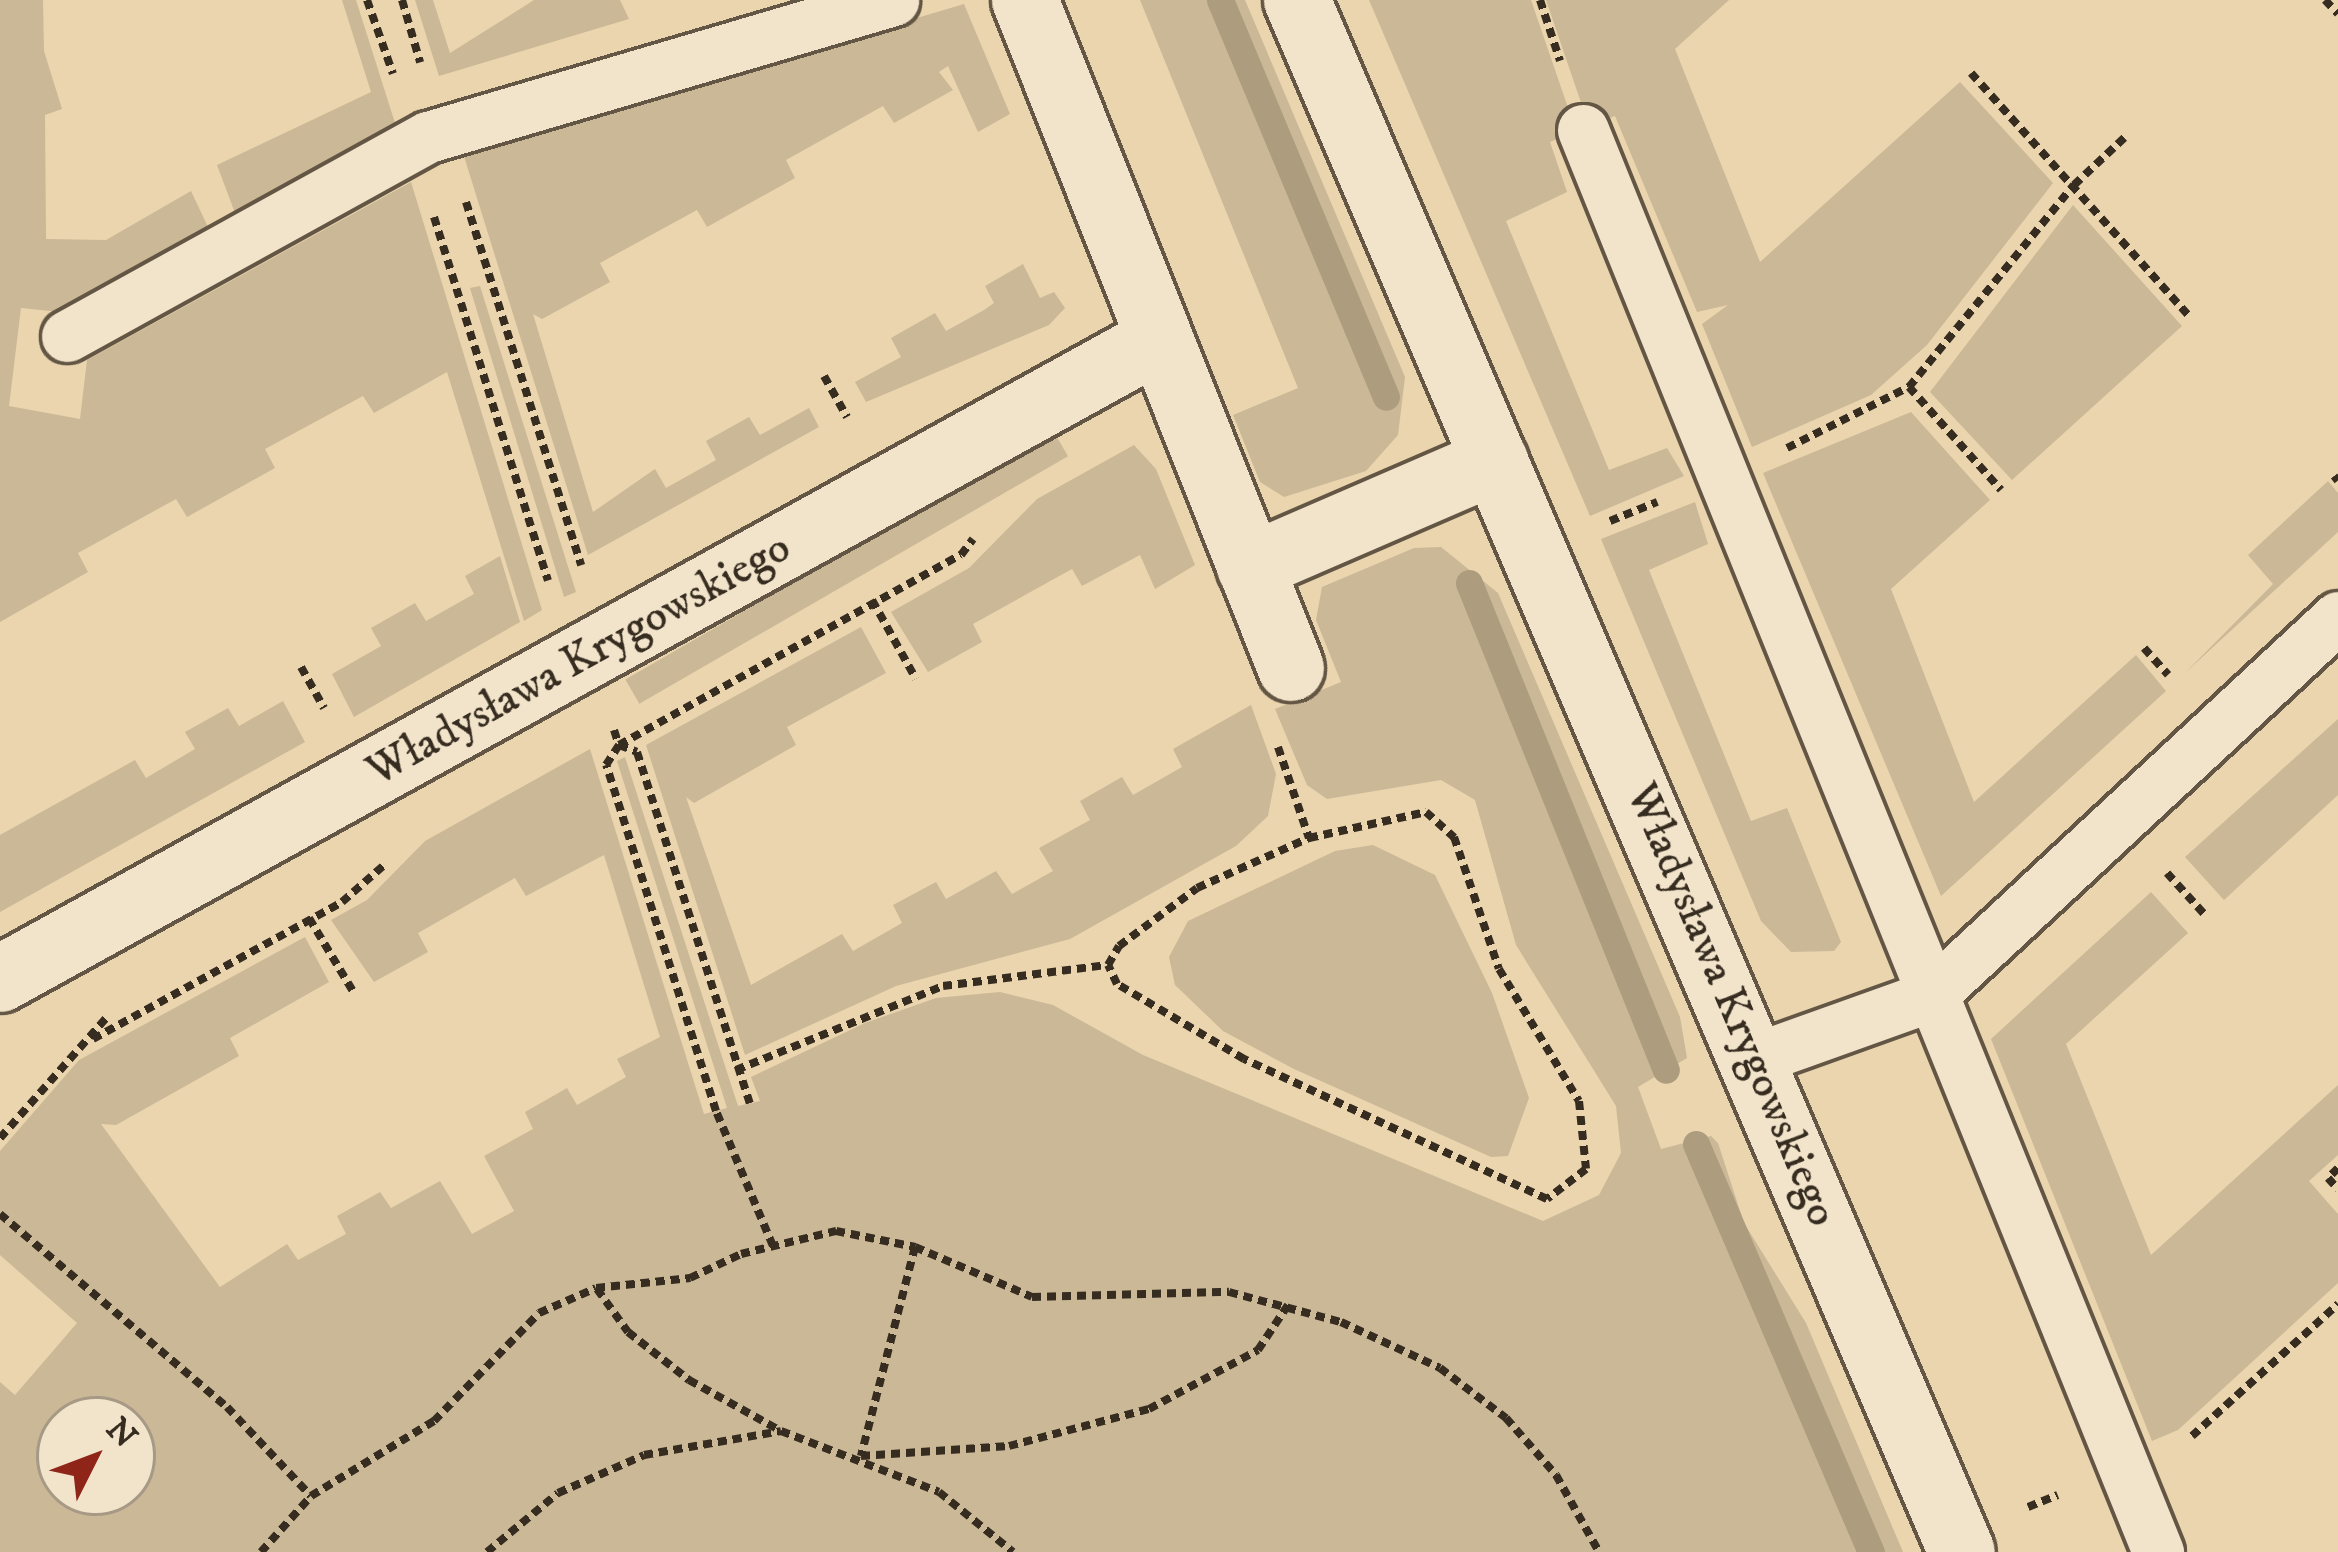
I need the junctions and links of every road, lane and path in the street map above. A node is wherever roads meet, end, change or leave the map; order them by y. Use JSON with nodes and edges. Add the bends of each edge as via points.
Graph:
{"nodes":[{"id":1,"x":367,"y":0,"type":"edge"},
{"id":2,"x":893,"y":0,"type":"edge"},
{"id":3,"x":1024,"y":0,"type":"edge"},
{"id":4,"x":1297,"y":0,"type":"edge"},
{"id":5,"x":2325,"y":0,"type":"edge"},
{"id":6,"x":2338,"y":14,"type":"edge"},
{"id":7,"x":1971,"y":73,"type":"dead end"},
{"id":8,"x":403,"y":83,"type":"dead end"},
{"id":9,"x":1583,"y":130,"type":"dead end"},
{"id":10,"x":2124,"y":138,"type":"dead end"},
{"id":11,"x":460,"y":182,"type":"dead end"},
{"id":12,"x":2074,"y":185,"type":"junction"},
{"id":13,"x":428,"y":196,"type":"dead end"},
{"id":14,"x":2191,"y":317,"type":"dead end"},
{"id":15,"x":67,"y":336,"type":"dead end"},
{"id":16,"x":1157,"y":340,"type":"junction"},
{"id":17,"x":824,"y":376,"type":"dead end"},
{"id":18,"x":1909,"y":387,"type":"junction"},
{"id":19,"x":851,"y":423,"type":"dead end"},
{"id":20,"x":1496,"y":461,"type":"junction"},
{"id":21,"x":1723,"y":476,"type":"junction"},
{"id":22,"x":2001,"y":490,"type":"dead end"},
{"id":23,"x":1602,"y":524,"type":"dead end"},
{"id":24,"x":961,"y":554,"type":"dead end"},
{"id":25,"x":1250,"y":567,"type":"junction"},
{"id":26,"x":872,"y":600,"type":"junction"},
{"id":27,"x":2338,"y":617,"type":"edge"},
{"id":28,"x":582,"y":630,"type":"junction"},
{"id":29,"x":2144,"y":648,"type":"dead end"},
{"id":30,"x":302,"y":667,"type":"dead end"},
{"id":31,"x":1292,"y":668,"type":"dead end"},
{"id":32,"x":916,"y":679,"type":"dead end"},
{"id":33,"x":2177,"y":685,"type":"dead end"},
{"id":34,"x":632,"y":712,"type":"dead end"},
{"id":35,"x":329,"y":719,"type":"dead end"},
{"id":36,"x":612,"y":724,"type":"junction"},
{"id":37,"x":1272,"y":730,"type":"dead end"},
{"id":38,"x":592,"y":735,"type":"dead end"},
{"id":39,"x":619,"y":745,"type":"junction"},
{"id":40,"x":1309,"y":838,"type":"junction"},
{"id":41,"x":395,"y":847,"type":"dead end"},
{"id":42,"x":2159,"y":864,"type":"dead end"},
{"id":43,"x":357,"y":868,"type":"dead end"},
{"id":44,"x":342,"y":902,"type":"dead end"},
{"id":45,"x":2206,"y":916,"type":"dead end"},
{"id":46,"x":309,"y":918,"type":"junction"},
{"id":47,"x":1108,"y":965,"type":"junction"},
{"id":48,"x":0,"y":979,"type":"edge"},
{"id":49,"x":354,"y":993,"type":"dead end"},
{"id":50,"x":1930,"y":996,"type":"junction"},
{"id":51,"x":122,"y":999,"type":"dead end"},
{"id":52,"x":84,"y":1044,"type":"junction"},
{"id":53,"x":1756,"y":1058,"type":"junction"},
{"id":54,"x":736,"y":1070,"type":"junction"},
{"id":55,"x":750,"y":1103,"type":"dead end"},
{"id":56,"x":0,"y":1138,"type":"edge"},
{"id":57,"x":2338,"y":1168,"type":"edge"},
{"id":58,"x":2338,"y":1189,"type":"edge"},
{"id":59,"x":0,"y":1214,"type":"edge"},
{"id":60,"x":773,"y":1246,"type":"junction"},
{"id":61,"x":914,"y":1247,"type":"junction"},
{"id":62,"x":596,"y":1288,"type":"junction"},
{"id":63,"x":2338,"y":1304,"type":"edge"},
{"id":64,"x":1288,"y":1305,"type":"junction"},
{"id":65,"x":781,"y":1431,"type":"junction"},
{"id":66,"x":861,"y":1456,"type":"junction"},
{"id":67,"x":2124,"y":1469,"type":"junction"},
{"id":68,"x":311,"y":1496,"type":"junction"},
{"id":69,"x":2039,"y":1503,"type":"dead end"},
{"id":70,"x":261,"y":1552,"type":"edge"},
{"id":71,"x":487,"y":1552,"type":"edge"},
{"id":72,"x":1013,"y":1552,"type":"edge"},
{"id":73,"x":1599,"y":1552,"type":"edge"},
{"id":74,"x":1962,"y":1552,"type":"edge"},
{"id":75,"x":2158,"y":1552,"type":"edge"}],
"edges":[{"from":1,"to":8,"type":"path","via":[[389,71]]},
{"from":2,"to":15,"type":"lane","via":[[428,137]]},
{"from":3,"to":16,"type":"street"},
{"from":4,"to":20,"type":"street","name":"Władysława Krygowskiego"},
{"from":5,"to":6,"type":"path"},
{"from":7,"to":12,"type":"path"},
{"from":9,"to":21,"type":"lane"},
{"from":10,"to":12,"type":"path"},
{"from":11,"to":28,"type":"path","via":[[581,563]]},
{"from":12,"to":14,"type":"path"},
{"from":12,"to":18,"type":"path"},
{"from":13,"to":28,"type":"path","via":[[552,593]]},
{"from":16,"to":25,"type":"street"},
{"from":16,"to":28,"type":"street","name":"Władysława Krygowskiego"},
{"from":17,"to":19,"type":"path"},
{"from":18,"to":21,"type":"path","via":[[1880,409]]},
{"from":18,"to":22,"type":"path"},
{"from":20,"to":25,"type":"street"},
{"from":20,"to":53,"type":"street","name":"Władysława Krygowskiego"},
{"from":21,"to":23,"type":"path"},
{"from":21,"to":50,"type":"lane"},
{"from":24,"to":26,"type":"path"},
{"from":25,"to":31,"type":"street"},
{"from":26,"to":32,"type":"path"},
{"from":26,"to":39,"type":"path"},
{"from":27,"to":50,"type":"lane"},
{"from":28,"to":36,"type":"path","via":[[614,677],[622,705]]},
{"from":28,"to":48,"type":"street","name":"Władysława Krygowskiego"},
{"from":29,"to":33,"type":"path"},
{"from":30,"to":35,"type":"path"},
{"from":34,"to":36,"type":"path"},
{"from":36,"to":38,"type":"path"},
{"from":36,"to":39,"type":"path"},
{"from":37,"to":40,"type":"path"},
{"from":39,"to":54,"type":"path","via":[[637,752]]},
{"from":39,"to":60,"type":"path","via":[[606,765],[716,1112]]},
{"from":40,"to":47,"type":"path","via":[[1197,888],[1119,946]]},
{"from":40,"to":47,"type":"path","via":[[1374,816],[1426,812],[1454,837],[1499,969],[1579,1101],[1586,1169],[1547,1199],[1244,1060],[1117,984]]},
{"from":41,"to":43,"type":"path"},
{"from":42,"to":45,"type":"path"},
{"from":44,"to":46,"type":"path"},
{"from":46,"to":49,"type":"path"},
{"from":46,"to":52,"type":"path"},
{"from":47,"to":54,"type":"path","via":[[943,986]]},
{"from":50,"to":53,"type":"lane"},
{"from":50,"to":67,"type":"lane"},
{"from":51,"to":52,"type":"path"},
{"from":52,"to":56,"type":"path"},
{"from":53,"to":74,"type":"street","name":"Władysława Krygowskiego"},
{"from":54,"to":55,"type":"path"},
{"from":57,"to":58,"type":"path","via":[[2328,1178]]},
{"from":59,"to":68,"type":"path","via":[[227,1407]]},
{"from":60,"to":61,"type":"path","via":[[836,1231]]},
{"from":60,"to":62,"type":"path","via":[[690,1278]]},
{"from":61,"to":64,"type":"path","via":[[1032,1298],[1229,1292]]},
{"from":61,"to":66,"type":"path"},
{"from":62,"to":65,"type":"path","via":[[628,1332],[674,1368]]},
{"from":62,"to":68,"type":"path","via":[[539,1313],[434,1421]]},
{"from":63,"to":67,"type":"path","via":[[2183,1445]]},
{"from":64,"to":66,"type":"path","via":[[1258,1350],[1149,1409],[1009,1446]]},
{"from":64,"to":73,"type":"path","via":[[1440,1368],[1506,1418],[1556,1475]]},
{"from":65,"to":66,"type":"path"},
{"from":65,"to":71,"type":"path","via":[[644,1455],[558,1493]]},
{"from":66,"to":72,"type":"path","via":[[938,1492]]},
{"from":67,"to":69,"type":"path"},
{"from":67,"to":75,"type":"lane"},
{"from":68,"to":70,"type":"path"}]}
